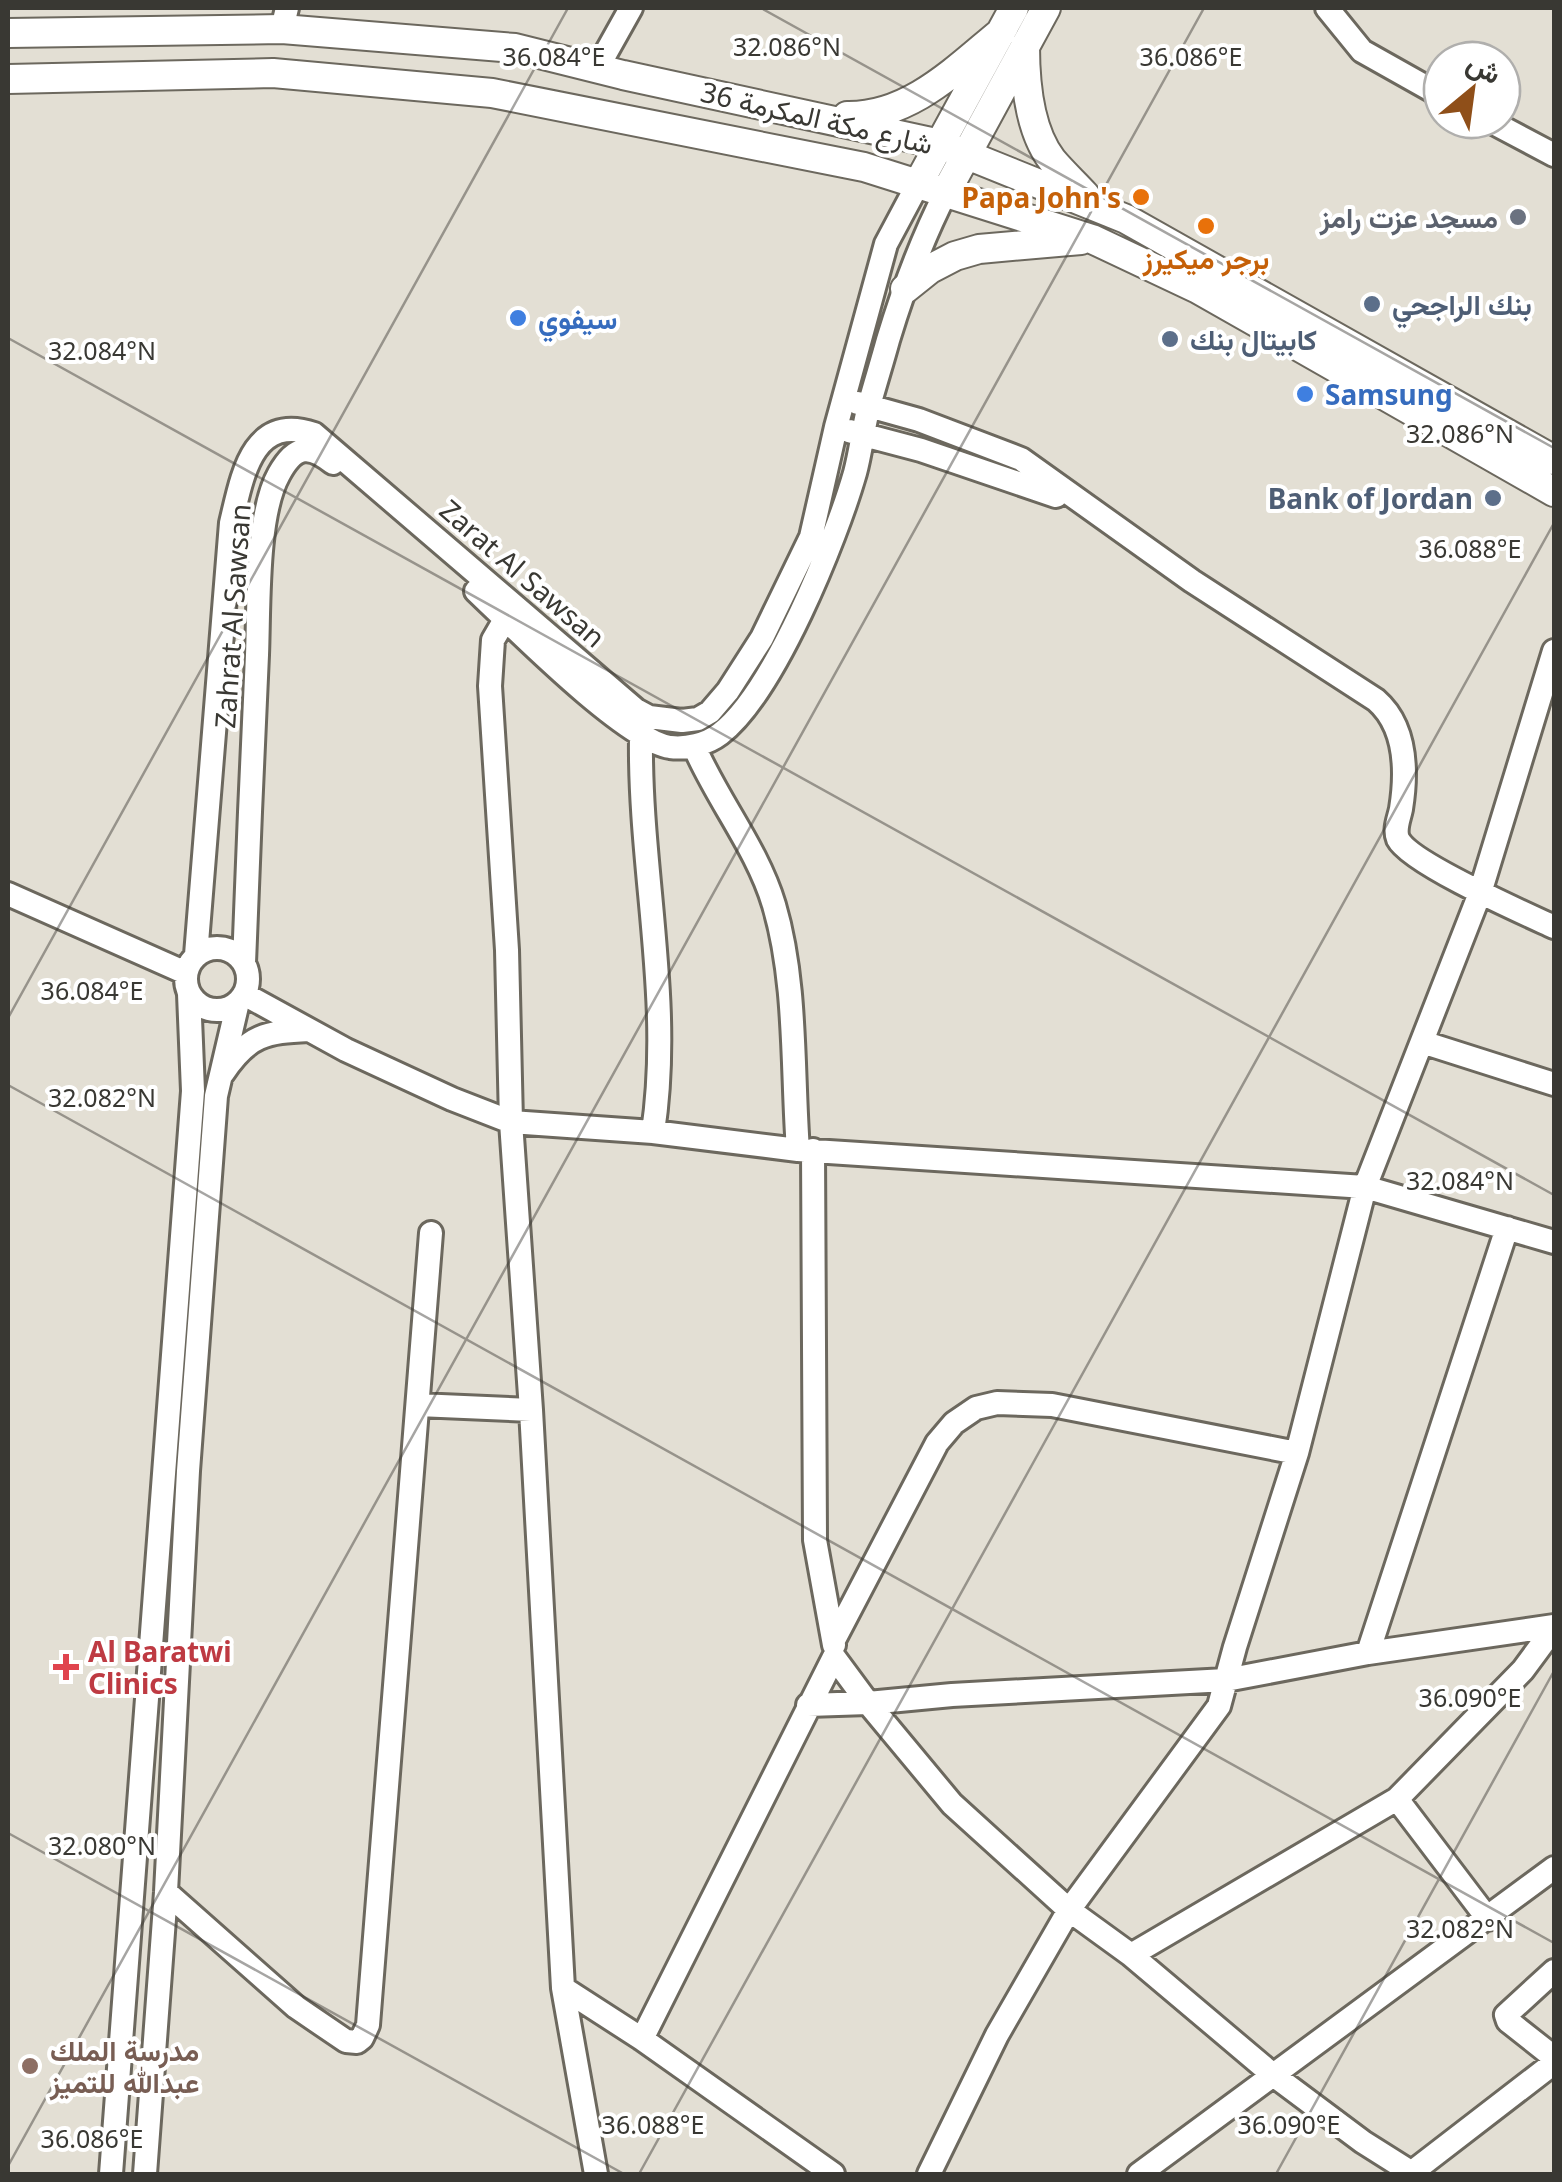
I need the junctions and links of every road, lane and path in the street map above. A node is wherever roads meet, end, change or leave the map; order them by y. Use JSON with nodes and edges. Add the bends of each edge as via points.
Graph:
{"nodes":[{"id":1,"x":1014,"y":8,"type":"edge"},
{"id":2,"x":1046,"y":8,"type":"edge"},
{"id":3,"x":1327,"y":8,"type":"edge"},
{"id":4,"x":622,"y":11,"type":"edge"},
{"id":5,"x":284,"y":18,"type":"edge"},
{"id":6,"x":8,"y":33,"type":"edge"},
{"id":7,"x":1012,"y":39,"type":"junction"},
{"id":8,"x":598,"y":68,"type":"junction"},
{"id":9,"x":8,"y":79,"type":"edge"},
{"id":10,"x":1422,"y":85,"type":"edge"},
{"id":11,"x":817,"y":115,"type":"junction"},
{"id":12,"x":1522,"y":138,"type":"edge"},
{"id":13,"x":954,"y":148,"type":"junction"},
{"id":14,"x":1554,"y":155,"type":"edge"},
{"id":15,"x":918,"y":184,"type":"junction"},
{"id":16,"x":946,"y":192,"type":"junction"},
{"id":17,"x":1093,"y":203,"type":"junction"},
{"id":18,"x":1092,"y":238,"type":"junction"},
{"id":19,"x":905,"y":289,"type":"junction"},
{"id":20,"x":845,"y":401,"type":"junction"},
{"id":21,"x":869,"y":404,"type":"junction"},
{"id":22,"x":836,"y":427,"type":"junction"},
{"id":23,"x":862,"y":436,"type":"junction"},
{"id":24,"x":1554,"y":460,"type":"edge"},
{"id":25,"x":1554,"y":492,"type":"edge"},
{"id":26,"x":1088,"y":509,"type":"junction"},
{"id":27,"x":509,"y":611,"type":"junction"},
{"id":28,"x":1553,"y":659,"type":"edge"},
{"id":29,"x":641,"y":736,"type":"junction"},
{"id":30,"x":694,"y":746,"type":"junction"},
{"id":31,"x":1480,"y":893,"type":"junction"},
{"id":32,"x":8,"y":894,"type":"edge"},
{"id":33,"x":1554,"y":926,"type":"edge"},
{"id":34,"x":244,"y":963,"type":"junction"},
{"id":35,"x":190,"y":974,"type":"junction"},
{"id":36,"x":241,"y":998,"type":"junction"},
{"id":37,"x":309,"y":1030,"type":"junction"},
{"id":38,"x":1422,"y":1042,"type":"junction"},
{"id":39,"x":218,"y":1080,"type":"junction"},
{"id":40,"x":1554,"y":1084,"type":"edge"},
{"id":41,"x":511,"y":1122,"type":"junction"},
{"id":42,"x":654,"y":1132,"type":"junction"},
{"id":43,"x":805,"y":1150,"type":"junction"},
{"id":44,"x":1364,"y":1187,"type":"junction"},
{"id":45,"x":1507,"y":1228,"type":"junction"},
{"id":46,"x":431,"y":1233,"type":"dead end"},
{"id":47,"x":1554,"y":1242,"type":"edge"},
{"id":48,"x":418,"y":1405,"type":"junction"},
{"id":49,"x":531,"y":1410,"type":"junction"},
{"id":50,"x":1297,"y":1453,"type":"junction"},
{"id":51,"x":1554,"y":1627,"type":"edge"},
{"id":52,"x":834,"y":1648,"type":"junction"},
{"id":53,"x":1368,"y":1653,"type":"junction"},
{"id":54,"x":1226,"y":1680,"type":"junction"},
{"id":55,"x":868,"y":1704,"type":"junction"},
{"id":56,"x":808,"y":1705,"type":"junction"},
{"id":57,"x":1397,"y":1799,"type":"junction"},
{"id":58,"x":1553,"y":1872,"type":"edge"},
{"id":59,"x":166,"y":1892,"type":"junction"},
{"id":60,"x":1068,"y":1910,"type":"junction"},
{"id":61,"x":1488,"y":1918,"type":"junction"},
{"id":62,"x":1131,"y":1956,"type":"junction"},
{"id":63,"x":1554,"y":1970,"type":"edge"},
{"id":64,"x":563,"y":1988,"type":"junction"},
{"id":65,"x":642,"y":2039,"type":"junction"},
{"id":66,"x":1272,"y":2074,"type":"junction"},
{"id":67,"x":111,"y":2174,"type":"edge"},
{"id":68,"x":145,"y":2174,"type":"edge"},
{"id":69,"x":596,"y":2174,"type":"edge"},
{"id":70,"x":833,"y":2174,"type":"edge"},
{"id":71,"x":930,"y":2174,"type":"edge"},
{"id":72,"x":1138,"y":2174,"type":"edge"}],
"edges":[{"from":1,"to":7,"type":"main road"},
{"from":2,"to":7,"type":"main road"},
{"from":3,"to":10,"type":"street","via":[[1362,51]]},
{"from":4,"to":8,"type":"street"},
{"from":5,"to":6,"type":"main road","name":"شارع مكة المكرمة 36"},
{"from":5,"to":8,"type":"main road","name":"شارع مكة المكرمة 36","via":[[515,48]]},
{"from":7,"to":11,"type":"main road","via":[[901,104],[870,116]]},
{"from":7,"to":13,"type":"main road"},
{"from":7,"to":17,"type":"main road","via":[[1040,139]]},
{"from":8,"to":11,"type":"main road","name":"شارع مكة المكرمة 36"},
{"from":9,"to":15,"type":"main road","name":"شارع مكة المكرمة 36","via":[[273,74],[492,93],[809,154]]},
{"from":11,"to":13,"type":"main road","name":"شارع مكة المكرمة 36"},
{"from":12,"to":14,"type":"street"},
{"from":13,"to":15,"type":"main road"},
{"from":13,"to":16,"type":"main road"},
{"from":13,"to":17,"type":"main road","name":"شارع مكة المكرمة 36"},
{"from":15,"to":16,"type":"main road","name":"شارع مكة المكرمة 36"},
{"from":15,"to":20,"type":"street","name":"Zarat Al Sawsan","via":[[886,244]]},
{"from":16,"to":18,"type":"main road","name":"شارع مكة المكرمة 36"},
{"from":16,"to":19,"type":"street"},
{"from":17,"to":24,"type":"main road","name":"شارع مكة المكرمة 36"},
{"from":18,"to":19,"type":"main road","via":[[979,249],[954,256]]},
{"from":18,"to":25,"type":"main road","name":"شارع مكة المكرمة 36","via":[[1198,289]]},
{"from":19,"to":21,"type":"street"},
{"from":20,"to":21,"type":"street"},
{"from":20,"to":22,"type":"street","name":"Zarat Al Sawsan"},
{"from":21,"to":23,"type":"street"},
{"from":21,"to":26,"type":"street","via":[[1021,459]]},
{"from":22,"to":23,"type":"street"},
{"from":22,"to":27,"type":"street","name":"Zarat Al Sawsan","via":[[811,537],[762,638],[710,712],[698,719],[649,717],[636,710]]},
{"from":23,"to":26,"type":"street","via":[[1015,480]]},
{"from":23,"to":30,"type":"street","via":[[833,536],[769,671],[740,716],[718,737]]},
{"from":26,"to":31,"type":"street","via":[[1388,710],[1403,757],[1398,840]]},
{"from":27,"to":29,"type":"street","name":"Zahrat Al Sawsan"},
{"from":27,"to":34,"type":"street","name":"Zahrat Al Sawsan","via":[[318,451],[308,448],[289,459],[268,501],[260,575]]},
{"from":27,"to":35,"type":"street","name":"Zarat Al Sawsan","via":[[314,434],[296,428],[262,440],[245,466],[231,523]]},
{"from":27,"to":41,"type":"street","via":[[493,640],[490,686]]},
{"from":28,"to":31,"type":"street"},
{"from":29,"to":30,"type":"street","name":"Zahrat Al Sawsan","via":[[671,747]]},
{"from":29,"to":42,"type":"street","via":[[658,969]]},
{"from":30,"to":43,"type":"street","via":[[774,904]]},
{"from":31,"to":33,"type":"street"},
{"from":31,"to":38,"type":"street"},
{"from":32,"to":35,"type":"street"},
{"from":34,"to":35,"type":"street","via":[[216,947]]},
{"from":34,"to":36,"type":"street"},
{"from":35,"to":36,"type":"street","via":[[196,1002],[217,1010]]},
{"from":35,"to":67,"type":"street","via":[[193,1090]]},
{"from":36,"to":37,"type":"street"},
{"from":36,"to":39,"type":"street"},
{"from":37,"to":39,"type":"street","via":[[255,1038]]},
{"from":37,"to":41,"type":"street"},
{"from":38,"to":40,"type":"street"},
{"from":38,"to":44,"type":"street"},
{"from":39,"to":59,"type":"street","via":[[183,1547]]},
{"from":41,"to":42,"type":"street"},
{"from":41,"to":49,"type":"street"},
{"from":42,"to":43,"type":"street"},
{"from":43,"to":44,"type":"street"},
{"from":43,"to":52,"type":"street","via":[[816,1540]]},
{"from":44,"to":45,"type":"street"},
{"from":44,"to":50,"type":"street"},
{"from":45,"to":47,"type":"street"},
{"from":45,"to":53,"type":"street"},
{"from":46,"to":48,"type":"street"},
{"from":48,"to":49,"type":"street"},
{"from":48,"to":59,"type":"street","via":[[362,2038],[346,2041],[296,2007]]},
{"from":49,"to":64,"type":"street"},
{"from":50,"to":52,"type":"street","via":[[1052,1405],[976,1408],[937,1443]]},
{"from":50,"to":54,"type":"street"},
{"from":51,"to":53,"type":"street"},
{"from":51,"to":57,"type":"street","via":[[1523,1670]]},
{"from":52,"to":55,"type":"street"},
{"from":52,"to":56,"type":"street"},
{"from":53,"to":54,"type":"street"},
{"from":54,"to":55,"type":"street"},
{"from":54,"to":60,"type":"street","via":[[1206,1728]]},
{"from":55,"to":56,"type":"street"},
{"from":55,"to":60,"type":"street","via":[[952,1804]]},
{"from":56,"to":65,"type":"street"},
{"from":57,"to":61,"type":"street"},
{"from":57,"to":62,"type":"street"},
{"from":58,"to":61,"type":"street"},
{"from":59,"to":68,"type":"street"},
{"from":60,"to":62,"type":"street"},
{"from":60,"to":71,"type":"street","via":[[997,2035]]},
{"from":61,"to":66,"type":"street"},
{"from":62,"to":66,"type":"street"},
{"from":63,"to":66,"type":"street","via":[[1506,2014],[1551,2055],[1550,2066],[1415,2170],[1375,2150]]},
{"from":64,"to":65,"type":"street"},
{"from":64,"to":69,"type":"street"},
{"from":65,"to":70,"type":"street"},
{"from":66,"to":72,"type":"street"}]}
